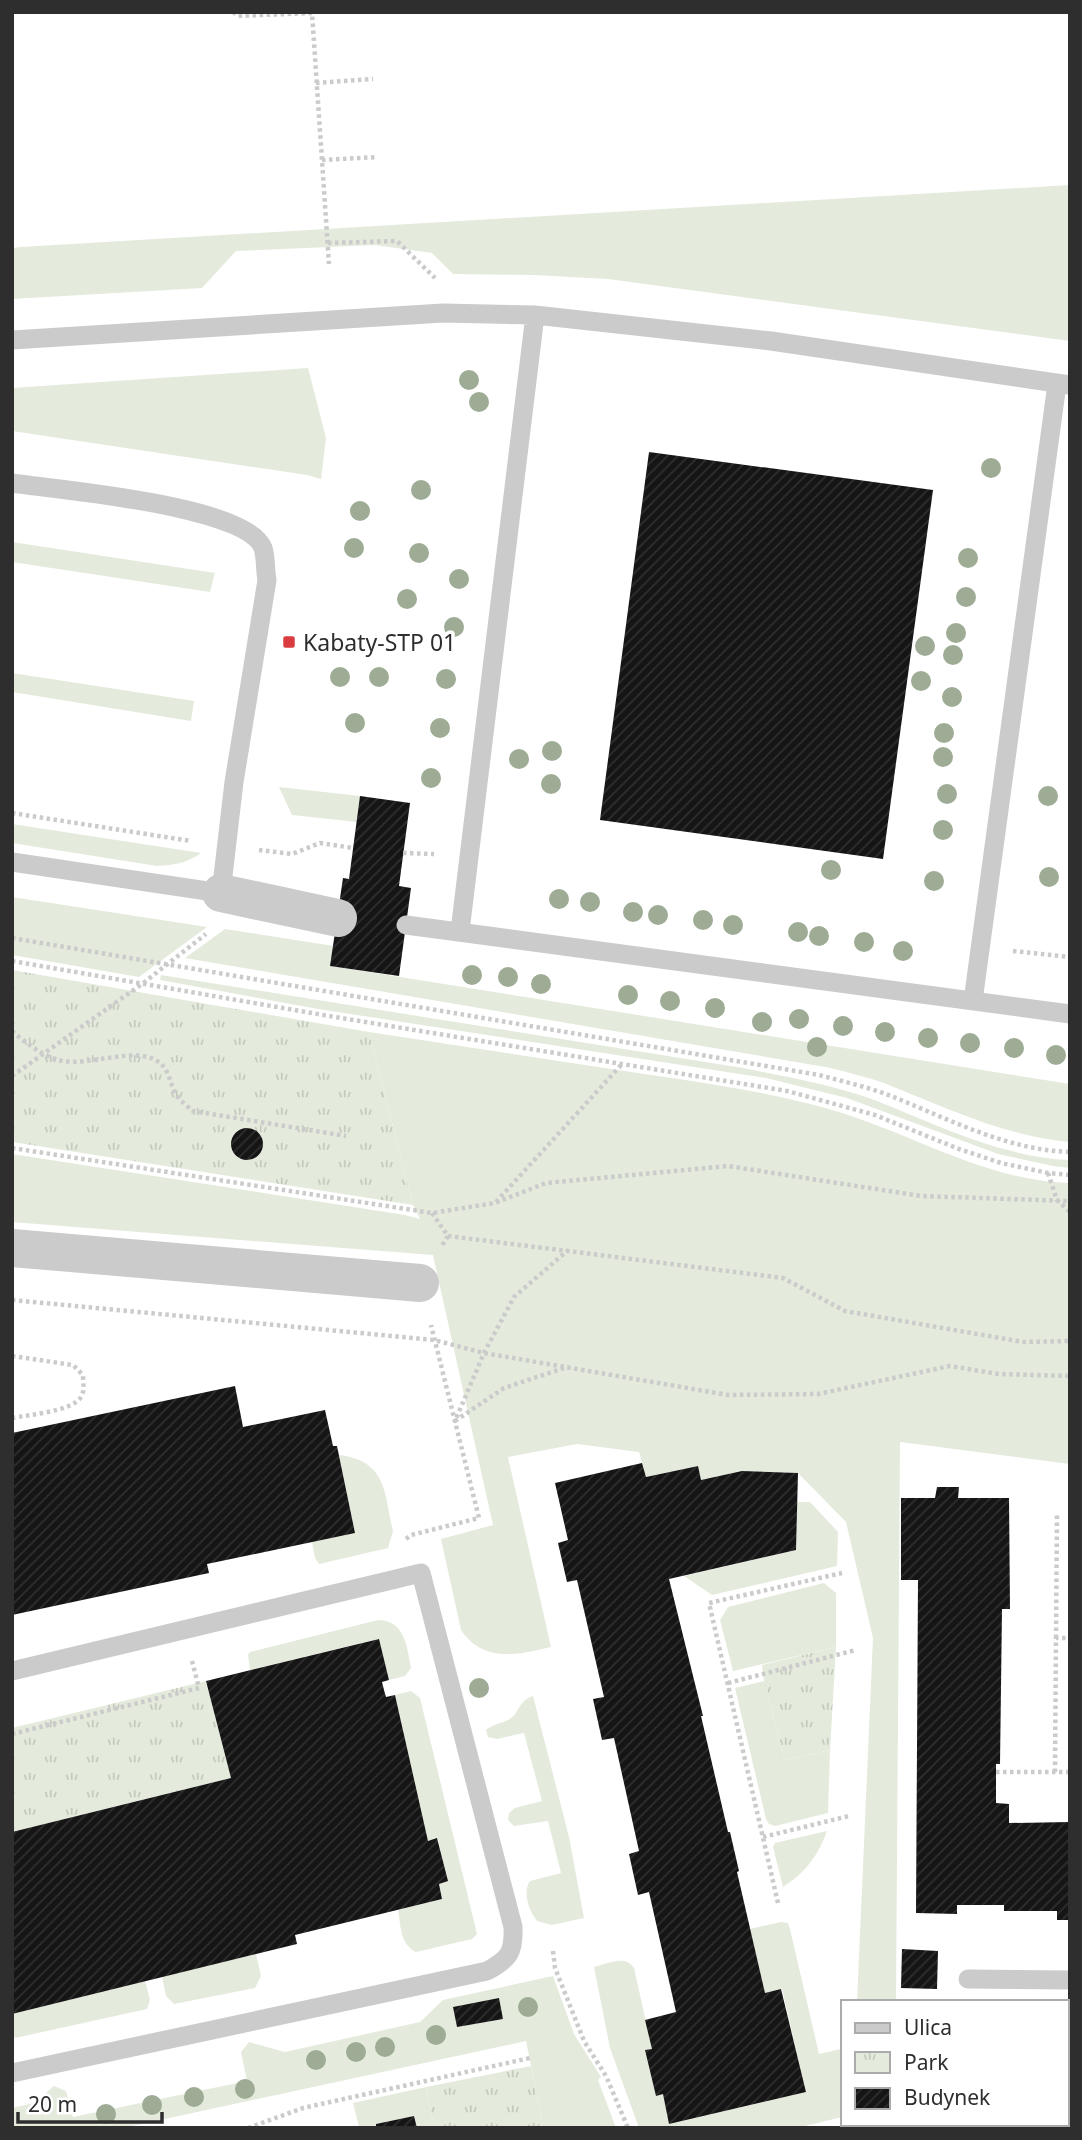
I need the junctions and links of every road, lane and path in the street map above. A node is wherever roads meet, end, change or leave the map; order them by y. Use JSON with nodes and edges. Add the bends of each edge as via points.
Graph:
{"nodes":[{"id":1,"x":233,"y":12,"type":"edge"},
{"id":2,"x":300,"y":13,"type":"edge"},
{"id":3,"x":373,"y":79,"type":"dead end"},
{"id":4,"x":316,"y":83,"type":"junction"},
{"id":5,"x":379,"y":157,"type":"dead end"},
{"id":6,"x":322,"y":160,"type":"junction"},
{"id":7,"x":328,"y":243,"type":"junction"},
{"id":8,"x":330,"y":264,"type":"dead end"},
{"id":9,"x":438,"y":281,"type":"dead end"},
{"id":10,"x":535,"y":315,"type":"junction"},
{"id":11,"x":12,"y":340,"type":"edge"},
{"id":12,"x":1063,"y":385,"type":"edge"},
{"id":13,"x":12,"y":483,"type":"edge"},
{"id":14,"x":12,"y":813,"type":"edge"},
{"id":15,"x":226,"y":846,"type":"junction"},
{"id":16,"x":353,"y":848,"type":"dead end"},
{"id":17,"x":12,"y":862,"type":"edge"},
{"id":18,"x":221,"y":893,"type":"junction"},
{"id":19,"x":338,"y":918,"type":"dead end"},
{"id":20,"x":406,"y":925,"type":"dead end"},
{"id":21,"x":460,"y":931,"type":"junction"},
{"id":22,"x":12,"y":938,"type":"edge"},
{"id":23,"x":981,"y":948,"type":"junction"},
{"id":24,"x":1070,"y":957,"type":"edge"},
{"id":25,"x":12,"y":961,"type":"edge"},
{"id":26,"x":166,"y":965,"type":"junction"},
{"id":27,"x":142,"y":984,"type":"junction"},
{"id":28,"x":974,"y":1001,"type":"junction"},
{"id":29,"x":1070,"y":1014,"type":"edge"},
{"id":30,"x":12,"y":1031,"type":"edge"},
{"id":31,"x":44,"y":1054,"type":"junction"},
{"id":32,"x":623,"y":1063,"type":"junction"},
{"id":33,"x":12,"y":1076,"type":"edge"},
{"id":34,"x":346,"y":1136,"type":"dead end"},
{"id":35,"x":12,"y":1148,"type":"edge"},
{"id":36,"x":1070,"y":1153,"type":"edge"},
{"id":37,"x":1048,"y":1173,"type":"junction"},
{"id":38,"x":1070,"y":1175,"type":"edge"},
{"id":39,"x":1057,"y":1200,"type":"junction"},
{"id":40,"x":1070,"y":1200,"type":"edge"},
{"id":41,"x":495,"y":1203,"type":"junction"},
{"id":42,"x":1070,"y":1212,"type":"edge"},
{"id":43,"x":448,"y":1236,"type":"dead end"},
{"id":44,"x":12,"y":1248,"type":"edge"},
{"id":45,"x":567,"y":1250,"type":"junction"},
{"id":46,"x":420,"y":1283,"type":"dead end"},
{"id":47,"x":12,"y":1300,"type":"edge"},
{"id":48,"x":434,"y":1340,"type":"junction"},
{"id":49,"x":1070,"y":1340,"type":"edge"},
{"id":50,"x":484,"y":1353,"type":"junction"},
{"id":51,"x":12,"y":1356,"type":"edge"},
{"id":52,"x":565,"y":1368,"type":"junction"},
{"id":53,"x":1070,"y":1376,"type":"edge"},
{"id":54,"x":12,"y":1418,"type":"edge"},
{"id":55,"x":455,"y":1422,"type":"junction"},
{"id":56,"x":464,"y":1458,"type":"dead end"},
{"id":57,"x":1057,"y":1513,"type":"dead end"},
{"id":58,"x":842,"y":1573,"type":"dead end"},
{"id":59,"x":1056,"y":1638,"type":"junction"},
{"id":60,"x":1070,"y":1638,"type":"edge"},
{"id":61,"x":856,"y":1650,"type":"dead end"},
{"id":62,"x":203,"y":1657,"type":"dead end"},
{"id":63,"x":12,"y":1671,"type":"edge"},
{"id":64,"x":727,"y":1683,"type":"junction"},
{"id":65,"x":12,"y":1734,"type":"edge"},
{"id":66,"x":996,"y":1772,"type":"dead end"},
{"id":67,"x":1055,"y":1772,"type":"junction"},
{"id":68,"x":1070,"y":1772,"type":"edge"},
{"id":69,"x":849,"y":1816,"type":"dead end"},
{"id":70,"x":762,"y":1837,"type":"junction"},
{"id":71,"x":778,"y":1903,"type":"dead end"},
{"id":72,"x":553,"y":1951,"type":"dead end"},
{"id":73,"x":968,"y":1979,"type":"dead end"},
{"id":74,"x":1070,"y":1980,"type":"edge"},
{"id":75,"x":530,"y":2058,"type":"dead end"},
{"id":76,"x":12,"y":2073,"type":"edge"},
{"id":77,"x":248,"y":2128,"type":"edge"},
{"id":78,"x":628,"y":2128,"type":"edge"}],
"edges":[{"from":1,"to":2,"type":"path","via":[[238,16]]},
{"from":2,"to":4,"type":"path","via":[[312,13]]},
{"from":3,"to":4,"type":"path"},
{"from":4,"to":6,"type":"path"},
{"from":5,"to":6,"type":"path"},
{"from":6,"to":7,"type":"path"},
{"from":7,"to":8,"type":"path"},
{"from":7,"to":9,"type":"path","via":[[397,242]]},
{"from":10,"to":11,"type":"lane","via":[[443,313]]},
{"from":10,"to":12,"type":"lane","via":[[771,341]]},
{"from":10,"to":21,"type":"lane"},
{"from":12,"to":23,"type":"lane"},
{"from":13,"to":15,"type":"lane","via":[[184,508],[241,527],[263,547],[267,580]]},
{"from":14,"to":15,"type":"path"},
{"from":15,"to":16,"type":"path","via":[[292,854],[320,843]]},
{"from":15,"to":18,"type":"lane"},
{"from":17,"to":18,"type":"lane"},
{"from":18,"to":19,"type":"street"},
{"from":18,"to":26,"type":"path","via":[[216,926]]},
{"from":20,"to":21,"type":"lane"},
{"from":21,"to":28,"type":"lane"},
{"from":22,"to":26,"type":"path"},
{"from":23,"to":24,"type":"path"},
{"from":23,"to":28,"type":"lane"},
{"from":25,"to":27,"type":"path"},
{"from":26,"to":27,"type":"path"},
{"from":26,"to":36,"type":"path","via":[[818,1075],[884,1093],[971,1130]]},
{"from":27,"to":31,"type":"path"},
{"from":27,"to":32,"type":"path"},
{"from":28,"to":29,"type":"lane"},
{"from":30,"to":31,"type":"path"},
{"from":31,"to":33,"type":"path"},
{"from":31,"to":34,"type":"path","via":[[70,1062],[147,1056],[167,1071],[176,1094],[193,1111]]},
{"from":32,"to":37,"type":"path","via":[[831,1101],[959,1150]]},
{"from":32,"to":41,"type":"path"},
{"from":35,"to":41,"type":"path","via":[[421,1212]]},
{"from":37,"to":38,"type":"path"},
{"from":37,"to":39,"type":"path"},
{"from":39,"to":40,"type":"path"},
{"from":39,"to":41,"type":"path","via":[[920,1196],[728,1166],[546,1183]]},
{"from":39,"to":42,"type":"path"},
{"from":43,"to":45,"type":"path"},
{"from":44,"to":46,"type":"street"},
{"from":45,"to":49,"type":"path","via":[[783,1278],[845,1311],[1023,1342]]},
{"from":45,"to":50,"type":"path","via":[[514,1297]]},
{"from":47,"to":48,"type":"path"},
{"from":48,"to":50,"type":"path"},
{"from":48,"to":55,"type":"path"},
{"from":50,"to":52,"type":"path"},
{"from":50,"to":55,"type":"path"},
{"from":51,"to":54,"type":"path","via":[[73,1365],[83,1375],[84,1389],[80,1400],[69,1407]]},
{"from":52,"to":53,"type":"path","via":[[727,1395],[818,1394],[950,1366],[998,1374]]},
{"from":52,"to":55,"type":"path","via":[[504,1388]]},
{"from":55,"to":56,"type":"path"},
{"from":57,"to":59,"type":"path"},
{"from":58,"to":64,"type":"path","via":[[709,1603]]},
{"from":59,"to":60,"type":"path"},
{"from":59,"to":67,"type":"path"},
{"from":61,"to":64,"type":"path"},
{"from":62,"to":65,"type":"path","via":[[192,1659],[199,1688]]},
{"from":63,"to":76,"type":"lane","via":[[421,1573],[514,1943],[507,1960],[487,1971]]},
{"from":64,"to":70,"type":"path"},
{"from":66,"to":67,"type":"path"},
{"from":67,"to":68,"type":"path"},
{"from":69,"to":70,"type":"path"},
{"from":70,"to":71,"type":"path"},
{"from":72,"to":78,"type":"path","via":[[555,1968],[584,2041],[606,2076]]},
{"from":73,"to":74,"type":"lane"},
{"from":75,"to":77,"type":"path","via":[[303,2108]]}]}
